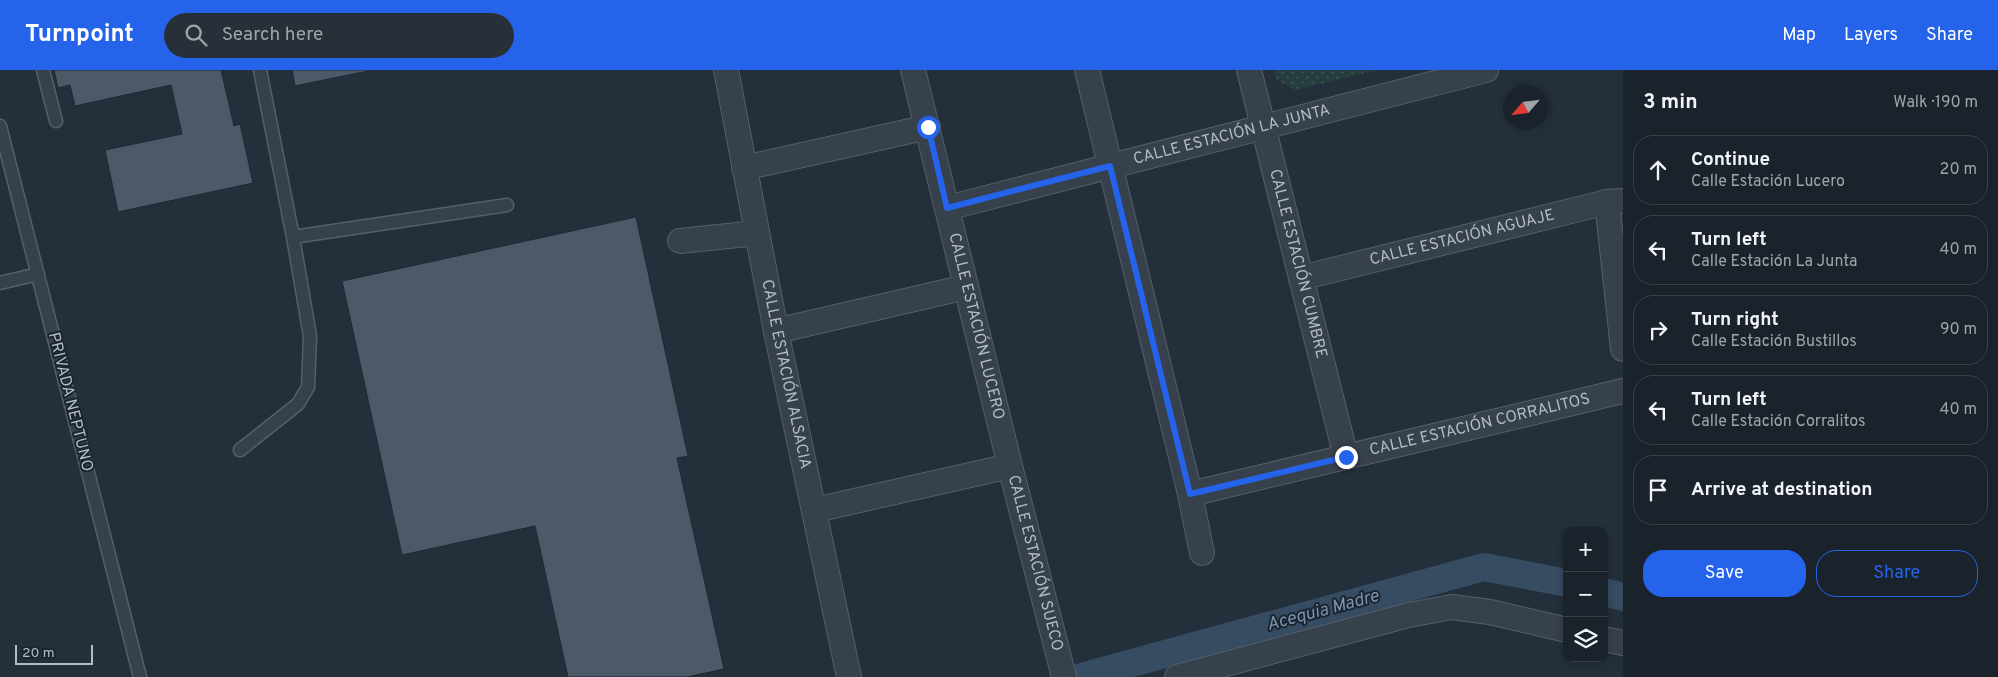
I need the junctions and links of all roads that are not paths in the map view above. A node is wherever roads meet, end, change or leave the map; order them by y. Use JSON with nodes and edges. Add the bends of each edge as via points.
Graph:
{"nodes":[{"id":1,"x":44,"y":70,"type":"edge"},
{"id":2,"x":260,"y":70,"type":"edge"},
{"id":3,"x":726,"y":70,"type":"edge"},
{"id":4,"x":914,"y":70,"type":"edge"},
{"id":5,"x":1087,"y":70,"type":"edge"},
{"id":6,"x":1249,"y":70,"type":"edge"},
{"id":7,"x":1486,"y":70,"type":"edge"},
{"id":8,"x":56,"y":121,"type":"dead end"},
{"id":9,"x":0,"y":126,"type":"edge"},
{"id":10,"x":928,"y":127,"type":"junction"},
{"id":11,"x":1263,"y":127,"type":"junction"},
{"id":12,"x":1110,"y":166,"type":"junction"},
{"id":13,"x":744,"y":168,"type":"junction"},
{"id":14,"x":1615,"y":201,"type":"edge"},
{"id":15,"x":507,"y":205,"type":"dead end"},
{"id":16,"x":947,"y":208,"type":"junction"},
{"id":17,"x":757,"y":233,"type":"junction"},
{"id":18,"x":293,"y":238,"type":"junction"},
{"id":19,"x":680,"y":242,"type":"dead end"},
{"id":20,"x":38,"y":274,"type":"junction"},
{"id":21,"x":1301,"y":278,"type":"junction"},
{"id":22,"x":0,"y":283,"type":"edge"},
{"id":23,"x":966,"y":287,"type":"junction"},
{"id":24,"x":776,"y":331,"type":"junction"},
{"id":25,"x":1623,"y":349,"type":"edge"},
{"id":26,"x":1623,"y":391,"type":"edge"},
{"id":27,"x":240,"y":450,"type":"dead end"},
{"id":28,"x":1346,"y":457,"type":"junction"},
{"id":29,"x":1010,"y":466,"type":"junction"},
{"id":30,"x":1190,"y":494,"type":"junction"},
{"id":31,"x":815,"y":510,"type":"junction"},
{"id":32,"x":1202,"y":553,"type":"dead end"},
{"id":33,"x":1563,"y":629,"type":"edge"},
{"id":34,"x":1608,"y":640,"type":"edge"},
{"id":35,"x":1623,"y":643,"type":"edge"},
{"id":36,"x":1063,"y":670,"type":"edge"},
{"id":37,"x":140,"y":677,"type":"edge"},
{"id":38,"x":849,"y":677,"type":"edge"},
{"id":39,"x":1177,"y":677,"type":"edge"}],
"edges":[{"from":1,"to":8,"type":"lane"},
{"from":2,"to":18,"type":"lane"},
{"from":3,"to":13,"type":"street","name":"CALLE ESTACIÓN ALSACIA"},
{"from":4,"to":10,"type":"street","name":"CALLE ESTACIÓN LUCERO"},
{"from":5,"to":12,"type":"street"},
{"from":6,"to":11,"type":"street","name":"CALLE ESTACIÓN CUMBRE"},
{"from":7,"to":11,"type":"street","name":"CALLE ESTACIÓN LA JUNTA"},
{"from":9,"to":20,"type":"lane","name":"PRIVADA NEPTUNO"},
{"from":10,"to":13,"type":"street"},
{"from":10,"to":16,"type":"street","name":"CALLE ESTACIÓN LUCERO"},
{"from":11,"to":12,"type":"street","name":"CALLE ESTACIÓN LA JUNTA"},
{"from":11,"to":21,"type":"street","name":"CALLE ESTACIÓN CUMBRE"},
{"from":12,"to":16,"type":"street","name":"CALLE ESTACIÓN LA JUNTA"},
{"from":12,"to":30,"type":"street"},
{"from":13,"to":17,"type":"street","name":"CALLE ESTACIÓN ALSACIA"},
{"from":14,"to":21,"type":"street","name":"CALLE ESTACIÓN AGUAJE"},
{"from":14,"to":25,"type":"street"},
{"from":15,"to":18,"type":"lane"},
{"from":16,"to":23,"type":"street","name":"CALLE ESTACIÓN LUCERO"},
{"from":17,"to":19,"type":"street"},
{"from":17,"to":24,"type":"street","name":"CALLE ESTACIÓN ALSACIA"},
{"from":18,"to":27,"type":"lane","via":[[310,336],[308,387],[298,404]]},
{"from":20,"to":22,"type":"lane"},
{"from":20,"to":37,"type":"lane","name":"PRIVADA NEPTUNO"},
{"from":21,"to":28,"type":"street","name":"CALLE ESTACIÓN CUMBRE"},
{"from":23,"to":24,"type":"street"},
{"from":23,"to":29,"type":"street","name":"CALLE ESTACIÓN LUCERO"},
{"from":24,"to":31,"type":"street","name":"CALLE ESTACIÓN ALSACIA"},
{"from":26,"to":28,"type":"street","name":"CALLE ESTACIÓN CORRALITOS"},
{"from":28,"to":30,"type":"street","name":"CALLE ESTACIÓN CORRALITOS"},
{"from":29,"to":31,"type":"street","name":"CALLE ESTACIÓN SUECO"},
{"from":29,"to":36,"type":"street","name":"CALLE ESTACIÓN SUECO"},
{"from":30,"to":32,"type":"street"},
{"from":31,"to":38,"type":"street","name":"CALLE ESTACIÓN ALSACIA"},
{"from":33,"to":39,"type":"street","via":[[1452,607]]},
{"from":34,"to":35,"type":"street"}]}
